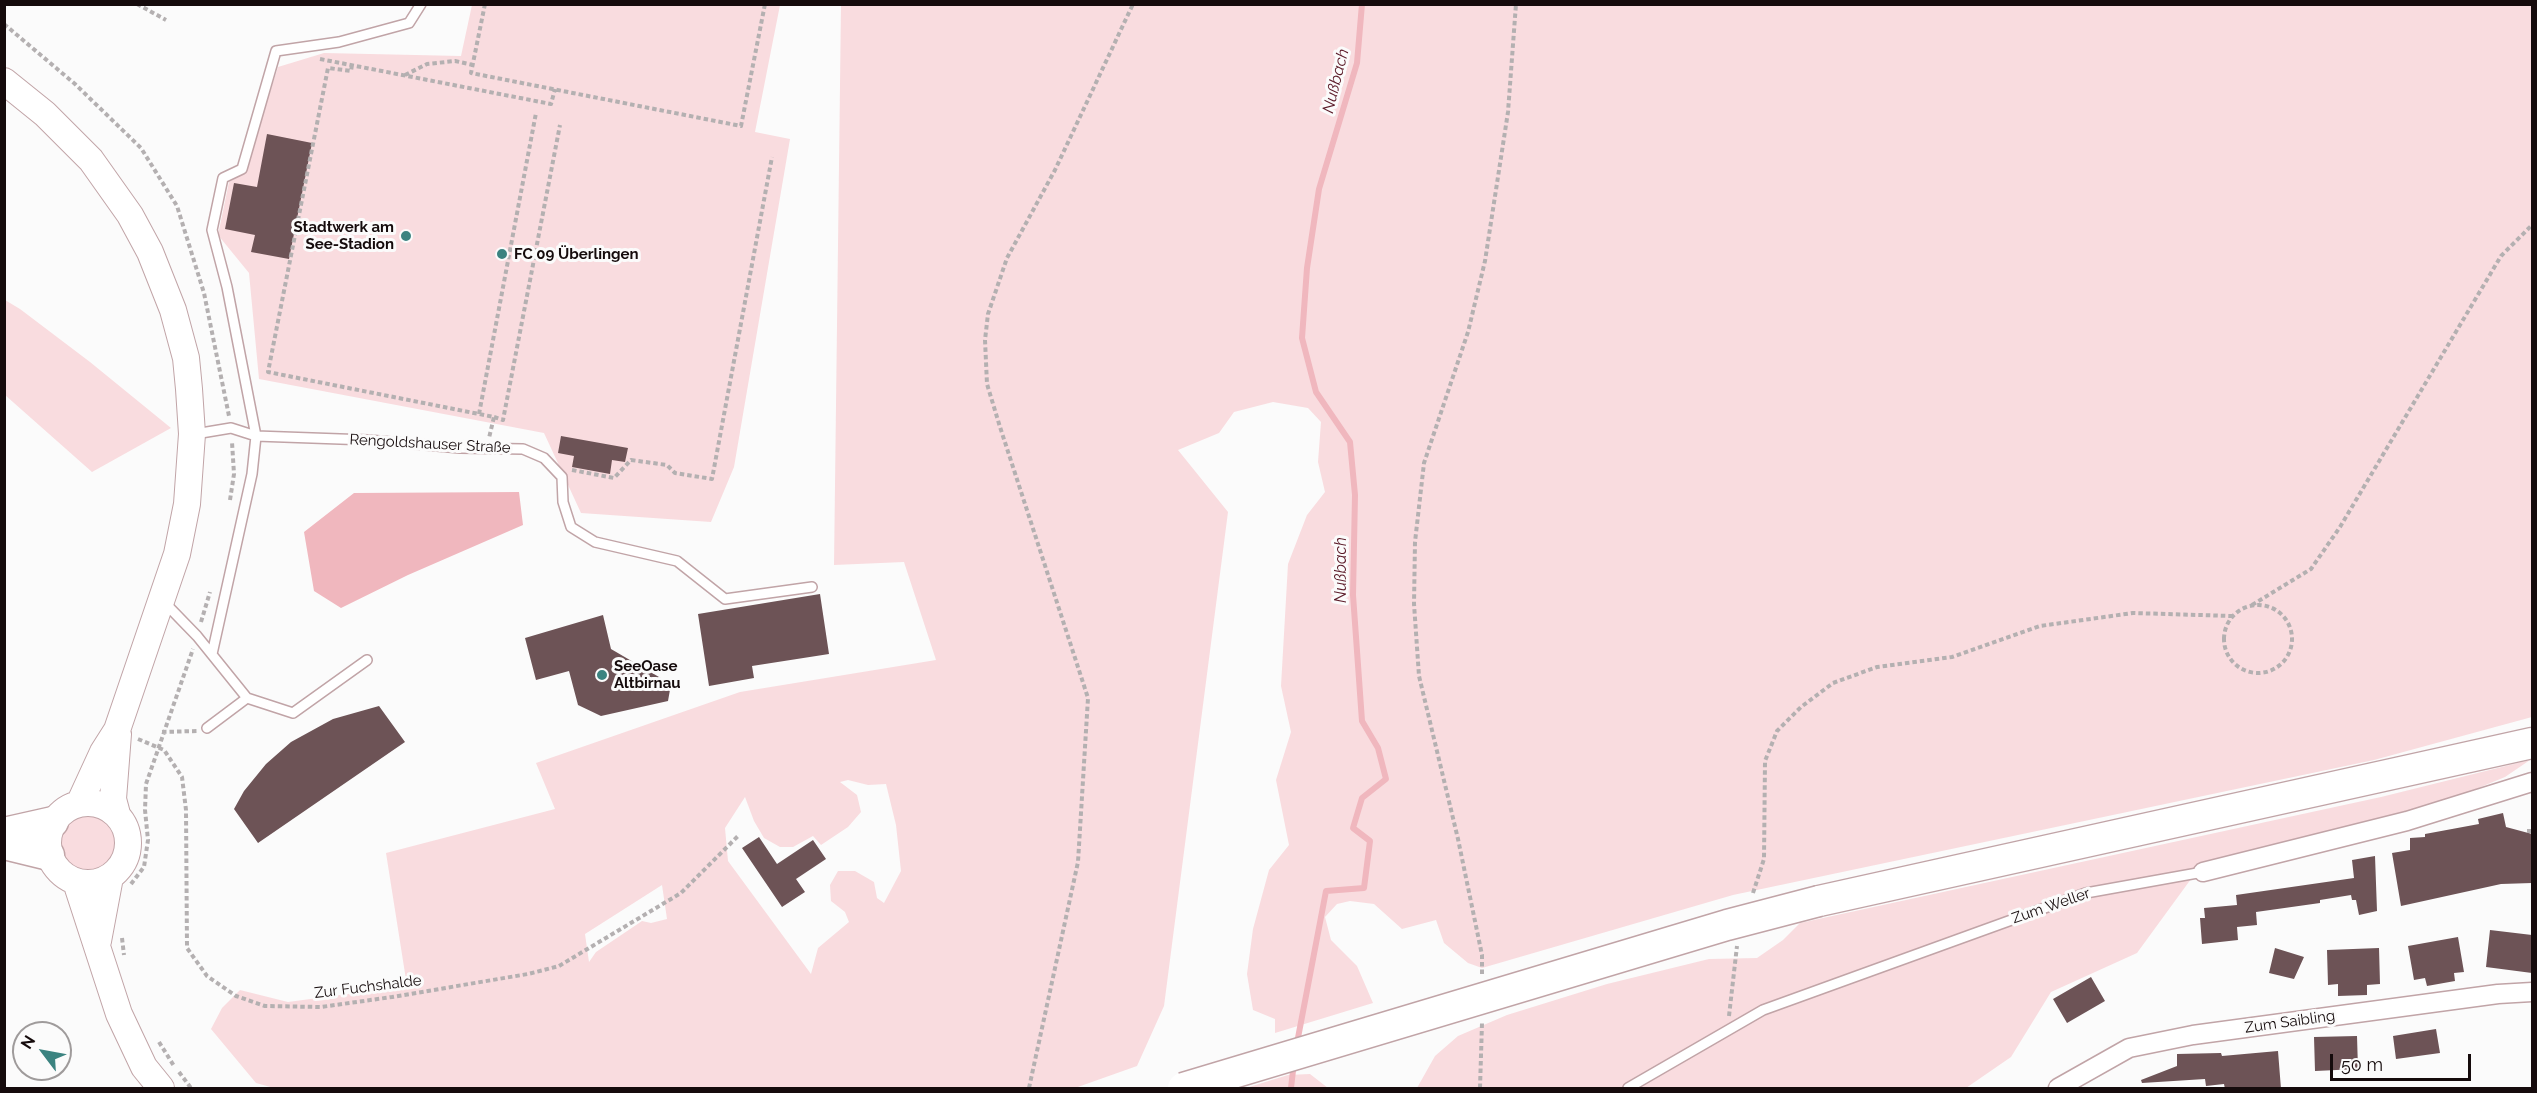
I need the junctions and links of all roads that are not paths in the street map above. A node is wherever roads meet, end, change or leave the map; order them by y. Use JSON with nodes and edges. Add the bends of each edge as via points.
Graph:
{"nodes":[{"id":1,"x":421,"y":4,"type":"edge"},
{"id":2,"x":4,"y":81,"type":"edge"},
{"id":3,"x":192,"y":434,"type":"junction"},
{"id":4,"x":256,"y":436,"type":"junction"},
{"id":5,"x":812,"y":587,"type":"dead end"},
{"id":6,"x":161,"y":600,"type":"junction"},
{"id":7,"x":212,"y":654,"type":"junction"},
{"id":8,"x":367,"y":660,"type":"dead end"},
{"id":9,"x":247,"y":698,"type":"junction"},
{"id":10,"x":207,"y":728,"type":"road end"},
{"id":11,"x":117,"y":730,"type":"junction"},
{"id":12,"x":2532,"y":743,"type":"edge"},
{"id":13,"x":2532,"y":782,"type":"edge"},
{"id":14,"x":80,"y":802,"type":"junction"},
{"id":15,"x":117,"y":814,"type":"junction"},
{"id":16,"x":53,"y":822,"type":"junction"},
{"id":17,"x":4,"y":832,"type":"edge"},
{"id":18,"x":4,"y":844,"type":"edge"},
{"id":19,"x":49,"y":855,"type":"junction"},
{"id":20,"x":2203,"y":872,"type":"joint"},
{"id":21,"x":76,"y":882,"type":"junction"},
{"id":22,"x":119,"y":882,"type":"junction"},
{"id":23,"x":97,"y":950,"type":"junction"},
{"id":24,"x":2532,"y":992,"type":"edge"},
{"id":25,"x":161,"y":1089,"type":"edge"},
{"id":26,"x":1183,"y":1089,"type":"edge"},
{"id":27,"x":1628,"y":1089,"type":"edge"},
{"id":28,"x":2058,"y":1089,"type":"edge"}],
"edges":[{"from":1,"to":4,"type":"lane","via":[[409,23],[339,42],[276,51],[242,169],[224,178],[212,230]]},
{"from":2,"to":3,"type":"street","via":[[45,114],[91,160],[135,224],[173,310],[186,358]]},
{"from":3,"to":4,"type":"lane","name":"Rengoldshauser Straße","via":[[231,428]]},
{"from":3,"to":6,"type":"street","via":[[187,504],[177,554]]},
{"from":4,"to":5,"type":"lane","name":"Rengoldshauser Straße","via":[[523,449],[544,458],[562,477],[563,502],[571,527],[595,542],[677,561],[726,599]]},
{"from":4,"to":7,"type":"lane","via":[[252,474]]},
{"from":6,"to":7,"type":"lane"},
{"from":6,"to":11,"type":"street"},
{"from":7,"to":9,"type":"lane"},
{"from":8,"to":9,"type":"lane","via":[[293,713]]},
{"from":9,"to":10,"type":"lane"},
{"from":11,"to":14,"type":"street"},
{"from":11,"to":15,"type":"street","via":[[113,799]]},
{"from":12,"to":26,"type":"main road","bridge":true,"via":[[1929,875],[1716,928]]},
{"from":13,"to":20,"type":"street","name":"Zum Weller","via":[[2407,821]]},
{"from":14,"to":15,"type":"street","via":[[106,806]]},
{"from":14,"to":16,"type":"street","via":[[64,809]]},
{"from":15,"to":22,"type":"street","via":[[129,842]]},
{"from":16,"to":17,"type":"main road"},
{"from":16,"to":19,"type":"street","via":[[47,838]]},
{"from":18,"to":19,"type":"main road"},
{"from":19,"to":21,"type":"street","via":[[60,872]]},
{"from":20,"to":27,"type":"lane","name":"Zum Weller","via":[[2086,892],[1763,1010]]},
{"from":21,"to":22,"type":"street"},
{"from":21,"to":23,"type":"street"},
{"from":22,"to":23,"type":"street"},
{"from":23,"to":25,"type":"street","via":[[119,1014],[144,1067]]},
{"from":24,"to":28,"type":"street","name":"Zum Saibling","via":[[2193,1035],[2129,1048]]}]}
